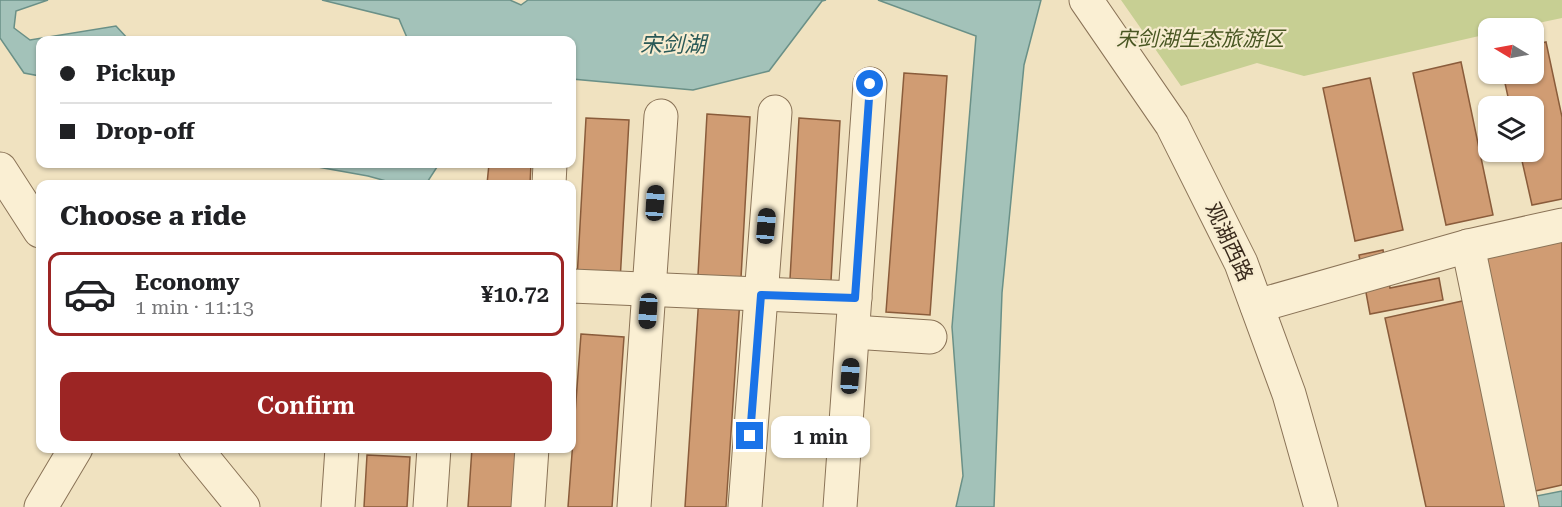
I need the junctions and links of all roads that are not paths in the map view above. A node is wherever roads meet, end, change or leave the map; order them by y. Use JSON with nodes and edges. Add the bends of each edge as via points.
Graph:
{"nodes":[{"id":1,"x":1086,"y":0,"type":"edge"},
{"id":2,"x":870,"y":84,"type":"dead end"},
{"id":3,"x":775,"y":112,"type":"dead end"},
{"id":4,"x":661,"y":116,"type":"dead end"},
{"id":5,"x":0,"y":169,"type":"edge"},
{"id":6,"x":36,"y":225,"type":"edge"},
{"id":7,"x":1562,"y":225,"type":"edge"},
{"id":8,"x":1468,"y":246,"type":"junction"},
{"id":9,"x":576,"y":286,"type":"edge"},
{"id":10,"x":649,"y":290,"type":"junction"},
{"id":11,"x":761,"y":295,"type":"junction"},
{"id":12,"x":855,"y":298,"type":"junction"},
{"id":13,"x":1257,"y":306,"type":"junction"},
{"id":14,"x":853,"y":332,"type":"junction"},
{"id":15,"x":930,"y":337,"type":"dead end"},
{"id":16,"x":73,"y":453,"type":"edge"},
{"id":17,"x":199,"y":453,"type":"edge"},
{"id":18,"x":342,"y":453,"type":"edge"},
{"id":19,"x":434,"y":453,"type":"edge"},
{"id":20,"x":532,"y":453,"type":"edge"},
{"id":21,"x":1521,"y":501,"type":"edge"},
{"id":22,"x":41,"y":507,"type":"edge"},
{"id":23,"x":243,"y":507,"type":"edge"},
{"id":24,"x":338,"y":507,"type":"edge"},
{"id":25,"x":429,"y":507,"type":"edge"},
{"id":26,"x":528,"y":507,"type":"edge"},
{"id":27,"x":634,"y":507,"type":"edge"},
{"id":28,"x":745,"y":507,"type":"edge"},
{"id":29,"x":840,"y":507,"type":"edge"},
{"id":30,"x":1321,"y":507,"type":"edge"}],
"edges":[{"from":1,"to":13,"type":"street","name":"观湖西路","via":[[1172,125],[1241,263]]},
{"from":2,"to":12,"type":"street"},
{"from":3,"to":11,"type":"street"},
{"from":4,"to":10,"type":"street"},
{"from":5,"to":6,"type":"street"},
{"from":7,"to":8,"type":"street"},
{"from":8,"to":13,"type":"street"},
{"from":8,"to":21,"type":"street"},
{"from":9,"to":10,"type":"street"},
{"from":10,"to":11,"type":"street"},
{"from":10,"to":27,"type":"street"},
{"from":11,"to":12,"type":"street"},
{"from":11,"to":28,"type":"street"},
{"from":12,"to":14,"type":"street"},
{"from":13,"to":30,"type":"street","name":"观湖西路","via":[[1289,394]]},
{"from":14,"to":15,"type":"street"},
{"from":14,"to":29,"type":"street"},
{"from":16,"to":22,"type":"street"},
{"from":17,"to":23,"type":"street"},
{"from":18,"to":24,"type":"street"},
{"from":19,"to":25,"type":"street"},
{"from":20,"to":26,"type":"street"}]}
